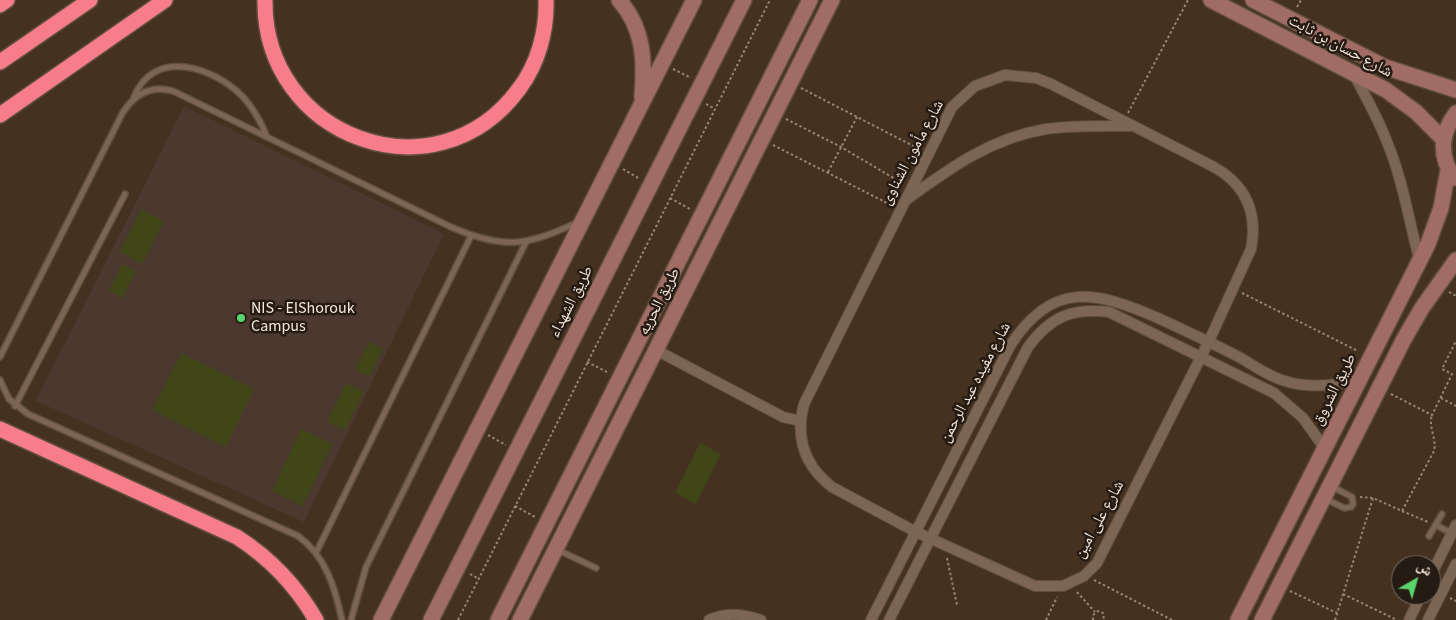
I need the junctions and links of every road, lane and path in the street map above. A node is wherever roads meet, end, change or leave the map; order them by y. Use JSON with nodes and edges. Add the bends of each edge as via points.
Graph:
{"nodes":[{"id":1,"x":7,"y":0,"type":"edge"},
{"id":2,"x":90,"y":0,"type":"edge"},
{"id":3,"x":165,"y":0,"type":"edge"},
{"id":4,"x":265,"y":0,"type":"edge"},
{"id":5,"x":546,"y":0,"type":"edge"},
{"id":6,"x":619,"y":0,"type":"edge"},
{"id":7,"x":694,"y":0,"type":"edge"},
{"id":8,"x":744,"y":0,"type":"edge"},
{"id":9,"x":770,"y":0,"type":"edge"},
{"id":10,"x":810,"y":0,"type":"edge"},
{"id":11,"x":1188,"y":0,"type":"edge"},
{"id":12,"x":1211,"y":0,"type":"edge"},
{"id":13,"x":1253,"y":0,"type":"edge"},
{"id":14,"x":833,"y":1,"type":"edge"},
{"id":15,"x":0,"y":5,"type":"edge"},
{"id":16,"x":0,"y":62,"type":"edge"},
{"id":17,"x":662,"y":64,"type":"junction"},
{"id":18,"x":1352,"y":72,"type":"junction"},
{"id":19,"x":790,"y":82,"type":"junction"},
{"id":20,"x":702,"y":83,"type":"junction"},
{"id":21,"x":1456,"y":90,"type":"edge"},
{"id":22,"x":133,"y":98,"type":"junction"},
{"id":23,"x":641,"y":105,"type":"junction"},
{"id":24,"x":775,"y":113,"type":"junction"},
{"id":25,"x":1456,"y":113,"type":"edge"},
{"id":26,"x":0,"y":115,"type":"edge"},
{"id":27,"x":857,"y":117,"type":"junction"},
{"id":28,"x":1124,"y":121,"type":"junction"},
{"id":29,"x":1134,"y":126,"type":"junction"},
{"id":30,"x":267,"y":137,"type":"junction"},
{"id":31,"x":762,"y":139,"type":"junction"},
{"id":32,"x":1443,"y":139,"type":"junction"},
{"id":33,"x":841,"y":147,"type":"junction"},
{"id":34,"x":928,"y":154,"type":"junction"},
{"id":35,"x":612,"y":162,"type":"junction"},
{"id":36,"x":828,"y":172,"type":"junction"},
{"id":37,"x":1452,"y":175,"type":"edge"},
{"id":38,"x":651,"y":186,"type":"junction"},
{"id":39,"x":911,"y":188,"type":"junction"},
{"id":40,"x":125,"y":194,"type":"dead end"},
{"id":41,"x":670,"y":198,"type":"junction"},
{"id":42,"x":902,"y":206,"type":"junction"},
{"id":43,"x":701,"y":216,"type":"junction"},
{"id":44,"x":583,"y":220,"type":"junction"},
{"id":45,"x":471,"y":236,"type":"junction"},
{"id":46,"x":526,"y":242,"type":"junction"},
{"id":47,"x":1456,"y":260,"type":"edge"},
{"id":48,"x":1420,"y":262,"type":"junction"},
{"id":49,"x":1233,"y":289,"type":"junction"},
{"id":50,"x":1209,"y":341,"type":"junction"},
{"id":51,"x":1456,"y":341,"type":"edge"},
{"id":52,"x":656,"y":350,"type":"junction"},
{"id":53,"x":1202,"y":356,"type":"junction"},
{"id":54,"x":0,"y":357,"type":"edge"},
{"id":55,"x":1371,"y":357,"type":"junction"},
{"id":56,"x":587,"y":362,"type":"junction"},
{"id":57,"x":620,"y":379,"type":"junction"},
{"id":58,"x":1360,"y":379,"type":"junction"},
{"id":59,"x":0,"y":380,"type":"edge"},
{"id":60,"x":1379,"y":388,"type":"junction"},
{"id":61,"x":1441,"y":398,"type":"junction"},
{"id":62,"x":15,"y":406,"type":"junction"},
{"id":63,"x":1456,"y":406,"type":"edge"},
{"id":64,"x":1432,"y":414,"type":"junction"},
{"id":65,"x":800,"y":421,"type":"junction"},
{"id":66,"x":0,"y":429,"type":"edge"},
{"id":67,"x":477,"y":430,"type":"junction"},
{"id":68,"x":1324,"y":449,"type":"junction"},
{"id":69,"x":517,"y":450,"type":"junction"},
{"id":70,"x":1327,"y":491,"type":"junction"},
{"id":71,"x":1352,"y":496,"type":"junction"},
{"id":72,"x":1373,"y":498,"type":"junction"},
{"id":73,"x":515,"y":506,"type":"junction"},
{"id":74,"x":1402,"y":511,"type":"junction"},
{"id":75,"x":1442,"y":514,"type":"dead end"},
{"id":76,"x":546,"y":524,"type":"junction"},
{"id":77,"x":1436,"y":525,"type":"junction"},
{"id":78,"x":1454,"y":530,"type":"edge"},
{"id":79,"x":916,"y":532,"type":"junction"},
{"id":80,"x":1430,"y":536,"type":"dead end"},
{"id":81,"x":930,"y":538,"type":"junction"},
{"id":82,"x":944,"y":545,"type":"junction"},
{"id":83,"x":556,"y":549,"type":"junction"},
{"id":84,"x":316,"y":553,"type":"junction"},
{"id":85,"x":1441,"y":555,"type":"edge"},
{"id":86,"x":1456,"y":564,"type":"edge"},
{"id":87,"x":596,"y":568,"type":"dead end"},
{"id":88,"x":1084,"y":576,"type":"junction"},
{"id":89,"x":1066,"y":585,"type":"junction"},
{"id":90,"x":1279,"y":586,"type":"junction"},
{"id":91,"x":1343,"y":594,"type":"junction"},
{"id":92,"x":957,"y":605,"type":"dead end"},
{"id":93,"x":1416,"y":605,"type":"edge"},
{"id":94,"x":1095,"y":612,"type":"junction"},
{"id":95,"x":1337,"y":613,"type":"junction"},
{"id":96,"x":316,"y":620,"type":"edge"},
{"id":97,"x":342,"y":620,"type":"edge"},
{"id":98,"x":351,"y":620,"type":"edge"},
{"id":99,"x":381,"y":620,"type":"edge"},
{"id":100,"x":431,"y":620,"type":"edge"},
{"id":101,"x":458,"y":620,"type":"edge"},
{"id":102,"x":498,"y":620,"type":"edge"},
{"id":103,"x":520,"y":620,"type":"edge"},
{"id":104,"x":709,"y":620,"type":"edge"},
{"id":105,"x":761,"y":620,"type":"edge"},
{"id":106,"x":871,"y":620,"type":"edge"},
{"id":107,"x":889,"y":620,"type":"edge"},
{"id":108,"x":1046,"y":620,"type":"edge"},
{"id":109,"x":1093,"y":620,"type":"edge"},
{"id":110,"x":1104,"y":620,"type":"edge"},
{"id":111,"x":1172,"y":620,"type":"edge"},
{"id":112,"x":1238,"y":620,"type":"edge"},
{"id":113,"x":1262,"y":620,"type":"edge"},
{"id":114,"x":1335,"y":620,"type":"edge"},
{"id":115,"x":1397,"y":620,"type":"edge"},
{"id":116,"x":1409,"y":620,"type":"edge"},
{"id":117,"x":1428,"y":620,"type":"edge"}],
"edges":[{"from":1,"to":15,"type":"highway"},
{"from":2,"to":16,"type":"highway"},
{"from":3,"to":26,"type":"highway"},
{"from":4,"to":5,"type":"highway","via":[[268,36],[274,57],[297,95],[313,111],[330,125],[357,138],[393,147],[415,148],[462,136],[490,120],[513,97],[537,55]]},
{"from":6,"to":23,"type":"street","via":[[636,26],[643,48]]},
{"from":7,"to":17,"type":"street","name":"طريق الشهداء"},
{"from":8,"to":20,"type":"street","name":"طريق الشهداء"},
{"from":9,"to":41,"type":"path"},
{"from":10,"to":43,"type":"street","name":"طريق الحريه"},
{"from":11,"to":28,"type":"path"},
{"from":12,"to":18,"type":"street","name":"شارع حسان بن ثابت"},
{"from":13,"to":21,"type":"street","name":"شارع حسان بن ثابت","via":[[1385,67]]},
{"from":14,"to":19,"type":"street","name":"طريق الحريه"},
{"from":17,"to":20,"type":"path"},
{"from":17,"to":23,"type":"street","name":"طريق الشهداء"},
{"from":18,"to":32,"type":"street","name":"شارع حسان بن ثابت","via":[[1402,100]]},
{"from":18,"to":48,"type":"street","via":[[1388,143]]},
{"from":19,"to":24,"type":"street","name":"طريق الحريه"},
{"from":19,"to":27,"type":"path"},
{"from":20,"to":38,"type":"street","name":"طريق الشهداء"},
{"from":22,"to":30,"type":"lane","via":[[147,90],[174,91]]},
{"from":22,"to":30,"type":"lane","via":[[144,79],[156,70],[171,66],[188,68],[212,76],[237,92],[257,115]]},
{"from":22,"to":54,"type":"lane"},
{"from":23,"to":35,"type":"street","name":"طريق الشهداء"},
{"from":24,"to":31,"type":"street","name":"طريق الحريه"},
{"from":24,"to":33,"type":"path"},
{"from":25,"to":32,"type":"street"},
{"from":27,"to":33,"type":"path"},
{"from":27,"to":34,"type":"path"},
{"from":28,"to":29,"type":"street","name":"شارع مأمون الشناوى"},
{"from":28,"to":34,"type":"street","name":"شارع مأمون الشناوى","via":[[1036,78],[1005,75],[989,79],[962,95],[952,107]]},
{"from":29,"to":42,"type":"street","via":[[1047,129],[1017,136],[962,160]]},
{"from":29,"to":49,"type":"street","name":"شارع مأمون الشناوى","via":[[1228,175],[1240,187],[1253,216],[1254,233],[1251,249]]},
{"from":30,"to":45,"type":"lane"},
{"from":31,"to":36,"type":"path"},
{"from":31,"to":52,"type":"street","name":"طريق الحريه"},
{"from":32,"to":37,"type":"street","via":[[1444,155]]},
{"from":33,"to":36,"type":"path"},
{"from":33,"to":39,"type":"path"},
{"from":34,"to":39,"type":"street","name":"شارع مأمون الشناوى"},
{"from":35,"to":38,"type":"path"},
{"from":35,"to":44,"type":"street","name":"طريق الشهداء"},
{"from":36,"to":42,"type":"path"},
{"from":37,"to":48,"type":"street","name":"طريق الشروق"},
{"from":38,"to":69,"type":"street","name":"طريق الشهداء"},
{"from":39,"to":42,"type":"street","name":"شارع مأمون الشناوى"},
{"from":40,"to":62,"type":"lane"},
{"from":41,"to":43,"type":"path"},
{"from":41,"to":56,"type":"path"},
{"from":42,"to":65,"type":"street","name":"شارع مأمون الشناوى","via":[[804,404]]},
{"from":43,"to":57,"type":"street","name":"طريق الحريه"},
{"from":44,"to":46,"type":"lane","via":[[555,234]]},
{"from":44,"to":67,"type":"street","name":"طريق الشهداء"},
{"from":45,"to":46,"type":"lane","via":[[498,242]]},
{"from":45,"to":84,"type":"lane"},
{"from":46,"to":98,"type":"lane","via":[[366,567]]},
{"from":47,"to":60,"type":"street","via":[[1422,308]]},
{"from":48,"to":55,"type":"street","name":"طريق الشروق"},
{"from":49,"to":50,"type":"street","name":"شارع مأمون الشناوى"},
{"from":49,"to":55,"type":"path"},
{"from":50,"to":53,"type":"street","name":"شارع على امين"},
{"from":50,"to":58,"type":"street","name":"شارع مفيده عبد الرحمن","via":[[1282,381],[1321,386]]},
{"from":50,"to":79,"type":"street","name":"شارع مفيده عبد الرحمن","via":[[1124,303],[1103,297],[1081,296],[1059,301],[1039,312],[1022,327],[1010,346]]},
{"from":51,"to":61,"type":"path","via":[[1442,369],[1452,374]]},
{"from":52,"to":65,"type":"street","via":[[783,417]]},
{"from":52,"to":83,"type":"street","name":"طريق الحريه"},
{"from":53,"to":68,"type":"street","name":"شارع مفيده عبد الرحمن","via":[[1290,404],[1315,432]]},
{"from":53,"to":81,"type":"street","name":"شارع مفيده عبد الرحمن","via":[[1109,312],[1072,312],[1054,320],[1028,347]]},
{"from":53,"to":88,"type":"street","name":"شارع على امين","via":[[1096,563]]},
{"from":55,"to":58,"type":"street","name":"طريق الشروق"},
{"from":56,"to":57,"type":"path"},
{"from":56,"to":73,"type":"path"},
{"from":57,"to":76,"type":"street","name":"طريق الحريه"},
{"from":58,"to":68,"type":"street","name":"طريق الشروق"},
{"from":59,"to":62,"type":"lane"},
{"from":60,"to":64,"type":"path"},
{"from":60,"to":70,"type":"street"},
{"from":61,"to":63,"type":"path"},
{"from":61,"to":64,"type":"path"},
{"from":62,"to":84,"type":"lane","via":[[290,532]]},
{"from":64,"to":74,"type":"path","via":[[1430,427],[1435,440],[1434,451]]},
{"from":65,"to":79,"type":"street","name":"شارع مأمون الشناوى","via":[[806,457],[821,479],[832,488]]},
{"from":66,"to":96,"type":"highway","via":[[237,537],[284,575]]},
{"from":67,"to":69,"type":"path"},
{"from":67,"to":99,"type":"street","name":"طريق الشهداء"},
{"from":68,"to":112,"type":"street","name":"طريق الشروق"},
{"from":69,"to":100,"type":"street","name":"طريق الشهداء"},
{"from":70,"to":71,"type":"lane"},
{"from":70,"to":71,"type":"lane","via":[[1348,508],[1353,504]]},
{"from":70,"to":90,"type":"street"},
{"from":71,"to":72,"type":"path"},
{"from":72,"to":74,"type":"path"},
{"from":72,"to":91,"type":"path"},
{"from":73,"to":76,"type":"path"},
{"from":73,"to":101,"type":"path"},
{"from":74,"to":77,"type":"path"},
{"from":75,"to":77,"type":"lane"},
{"from":76,"to":102,"type":"street","name":"طريق الحريه"},
{"from":77,"to":78,"type":"lane"},
{"from":77,"to":80,"type":"lane"},
{"from":78,"to":85,"type":"street"},
{"from":79,"to":81,"type":"street","name":"شارع على امين"},
{"from":79,"to":106,"type":"street","name":"شارع مفيده عبد الرحمن"},
{"from":81,"to":82,"type":"street","name":"شارع على امين"},
{"from":81,"to":107,"type":"street","name":"شارع مفيده عبد الرحمن"},
{"from":82,"to":89,"type":"street","name":"شارع على امين","via":[[1035,586]]},
{"from":82,"to":92,"type":"path"},
{"from":83,"to":87,"type":"lane"},
{"from":83,"to":103,"type":"street","name":"طريق الحريه"},
{"from":84,"to":97,"type":"lane","via":[[328,574]]},
{"from":86,"to":117,"type":"street"},
{"from":88,"to":89,"type":"street","name":"شارع على امين"},
{"from":88,"to":111,"type":"path"},
{"from":89,"to":94,"type":"path"},
{"from":89,"to":108,"type":"path"},
{"from":90,"to":95,"type":"path"},
{"from":90,"to":113,"type":"street"},
{"from":91,"to":95,"type":"path"},
{"from":91,"to":115,"type":"path"},
{"from":93,"to":116,"type":"street"},
{"from":94,"to":109,"type":"path"},
{"from":94,"to":110,"type":"path","via":[[1103,613]]},
{"from":95,"to":114,"type":"path"},
{"from":104,"to":105,"type":"street","via":[[727,614]]}]}
